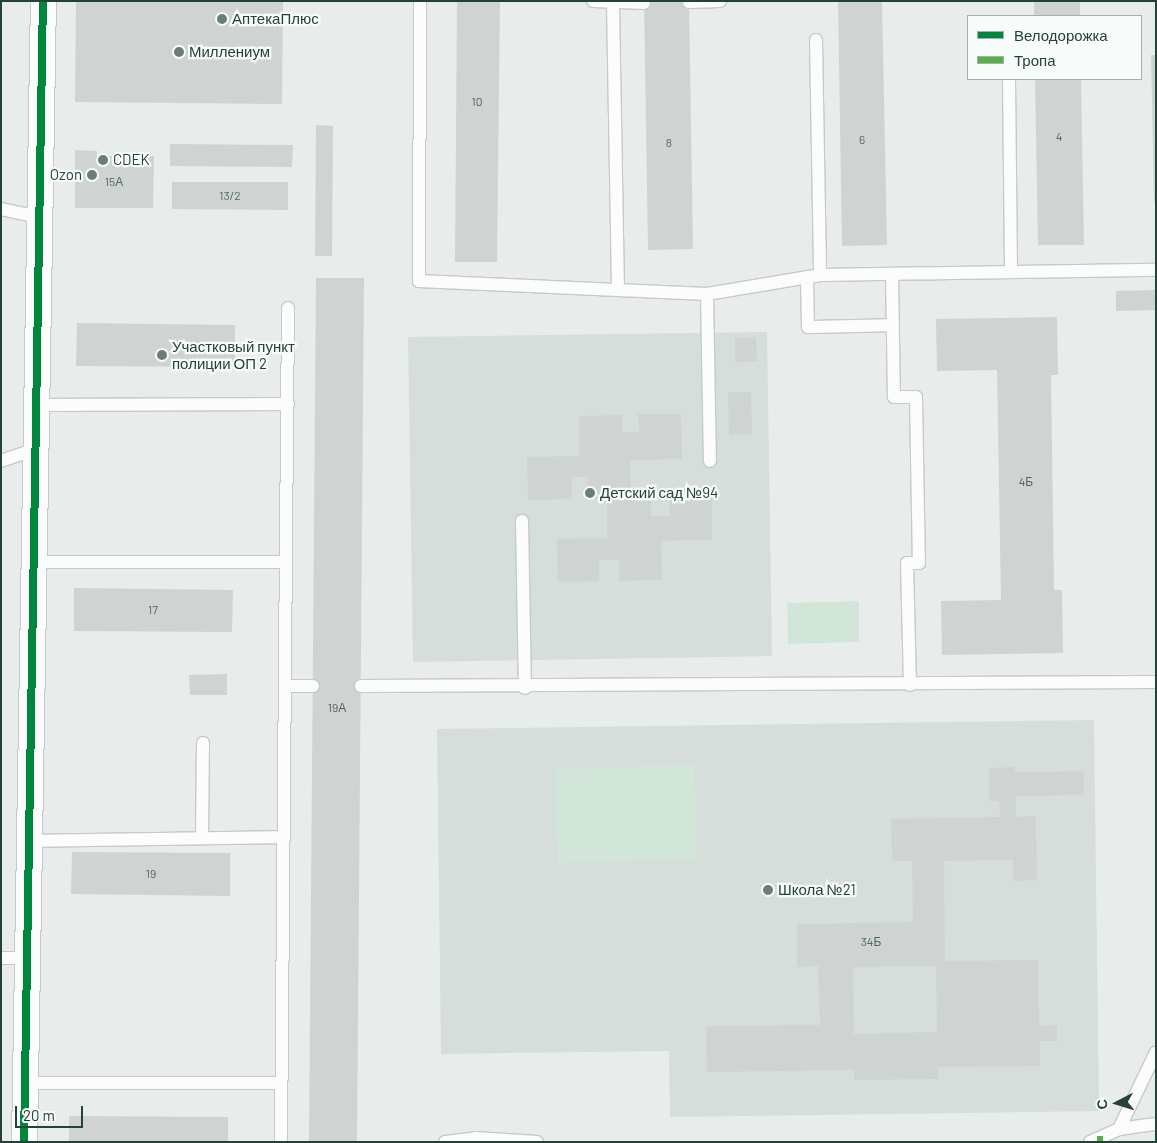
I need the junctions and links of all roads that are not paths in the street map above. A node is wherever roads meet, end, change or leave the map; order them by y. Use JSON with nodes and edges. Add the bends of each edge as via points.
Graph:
{"nodes":[{"id":1,"x":43,"y":1,"type":"edge"},
{"id":2,"x":420,"y":1,"type":"edge"},
{"id":3,"x":593,"y":1,"type":"edge"},
{"id":4,"x":720,"y":1,"type":"edge"},
{"id":5,"x":689,"y":2,"type":"edge"},
{"id":6,"x":613,"y":3,"type":"junction"},
{"id":7,"x":644,"y":3,"type":"dead end"},
{"id":8,"x":816,"y":40,"type":"dead end"},
{"id":9,"x":1009,"y":80,"type":"edge"},
{"id":10,"x":1,"y":209,"type":"edge"},
{"id":11,"x":39,"y":217,"type":"junction"},
{"id":12,"x":1156,"y":270,"type":"edge"},
{"id":13,"x":1011,"y":272,"type":"junction"},
{"id":14,"x":892,"y":274,"type":"junction"},
{"id":15,"x":814,"y":276,"type":"junction"},
{"id":16,"x":618,"y":289,"type":"junction"},
{"id":17,"x":707,"y":294,"type":"junction"},
{"id":18,"x":288,"y":308,"type":"dead end"},
{"id":19,"x":893,"y":325,"type":"junction"},
{"id":20,"x":288,"y":404,"type":"junction"},
{"id":21,"x":36,"y":405,"type":"junction"},
{"id":22,"x":35,"y":449,"type":"junction"},
{"id":23,"x":710,"y":460,"type":"dead end"},
{"id":24,"x":1,"y":461,"type":"edge"},
{"id":25,"x":522,"y":521,"type":"dead end"},
{"id":26,"x":33,"y":562,"type":"junction"},
{"id":27,"x":286,"y":562,"type":"junction"},
{"id":28,"x":1156,"y":682,"type":"edge"},
{"id":29,"x":910,"y":685,"type":"junction"},
{"id":30,"x":285,"y":686,"type":"junction"},
{"id":31,"x":313,"y":686,"type":"dead end"},
{"id":32,"x":361,"y":686,"type":"dead end"},
{"id":33,"x":525,"y":688,"type":"junction"},
{"id":34,"x":203,"y":743,"type":"dead end"},
{"id":35,"x":202,"y":836,"type":"junction"},
{"id":36,"x":284,"y":837,"type":"junction"},
{"id":37,"x":28,"y":841,"type":"junction"},
{"id":38,"x":1,"y":958,"type":"edge"},
{"id":39,"x":26,"y":958,"type":"junction"},
{"id":40,"x":1156,"y":1052,"type":"edge"},
{"id":41,"x":24,"y":1082,"type":"junction"},
{"id":42,"x":281,"y":1082,"type":"junction"},
{"id":43,"x":1156,"y":1124,"type":"edge"},
{"id":44,"x":1119,"y":1129,"type":"junction"},
{"id":45,"x":24,"y":1142,"type":"edge"},
{"id":46,"x":281,"y":1142,"type":"edge"},
{"id":47,"x":445,"y":1142,"type":"edge"},
{"id":48,"x":537,"y":1142,"type":"edge"},
{"id":49,"x":1090,"y":1142,"type":"edge"}],
"edges":[{"from":1,"to":11,"type":"street"},
{"from":2,"to":16,"type":"lane","via":[[419,281]]},
{"from":3,"to":6,"type":"lane"},
{"from":4,"to":5,"type":"lane"},
{"from":6,"to":7,"type":"lane"},
{"from":6,"to":16,"type":"lane"},
{"from":8,"to":15,"type":"lane"},
{"from":9,"to":13,"type":"lane"},
{"from":10,"to":11,"type":"lane"},
{"from":11,"to":21,"type":"street"},
{"from":12,"to":13,"type":"lane"},
{"from":13,"to":14,"type":"lane"},
{"from":14,"to":15,"type":"lane"},
{"from":14,"to":19,"type":"lane"},
{"from":15,"to":17,"type":"lane"},
{"from":15,"to":19,"type":"lane","via":[[808,327]]},
{"from":16,"to":17,"type":"lane"},
{"from":17,"to":23,"type":"lane"},
{"from":18,"to":20,"type":"lane"},
{"from":19,"to":29,"type":"lane","via":[[894,397],[916,397],[919,563],[907,563]]},
{"from":20,"to":21,"type":"lane"},
{"from":20,"to":27,"type":"lane"},
{"from":21,"to":22,"type":"street"},
{"from":22,"to":24,"type":"lane"},
{"from":22,"to":26,"type":"street"},
{"from":25,"to":33,"type":"lane"},
{"from":26,"to":27,"type":"lane"},
{"from":26,"to":37,"type":"street"},
{"from":27,"to":30,"type":"lane"},
{"from":28,"to":29,"type":"lane"},
{"from":29,"to":33,"type":"lane"},
{"from":30,"to":31,"type":"lane"},
{"from":30,"to":36,"type":"lane"},
{"from":32,"to":33,"type":"lane"},
{"from":34,"to":35,"type":"lane"},
{"from":35,"to":36,"type":"lane"},
{"from":35,"to":37,"type":"lane"},
{"from":36,"to":42,"type":"lane"},
{"from":37,"to":39,"type":"street"},
{"from":38,"to":39,"type":"lane"},
{"from":39,"to":41,"type":"street"},
{"from":40,"to":44,"type":"lane"},
{"from":41,"to":42,"type":"lane"},
{"from":41,"to":45,"type":"street"},
{"from":42,"to":46,"type":"lane"},
{"from":43,"to":44,"type":"lane"},
{"from":44,"to":49,"type":"lane"},
{"from":47,"to":48,"type":"lane","via":[[476,1138]]}]}
